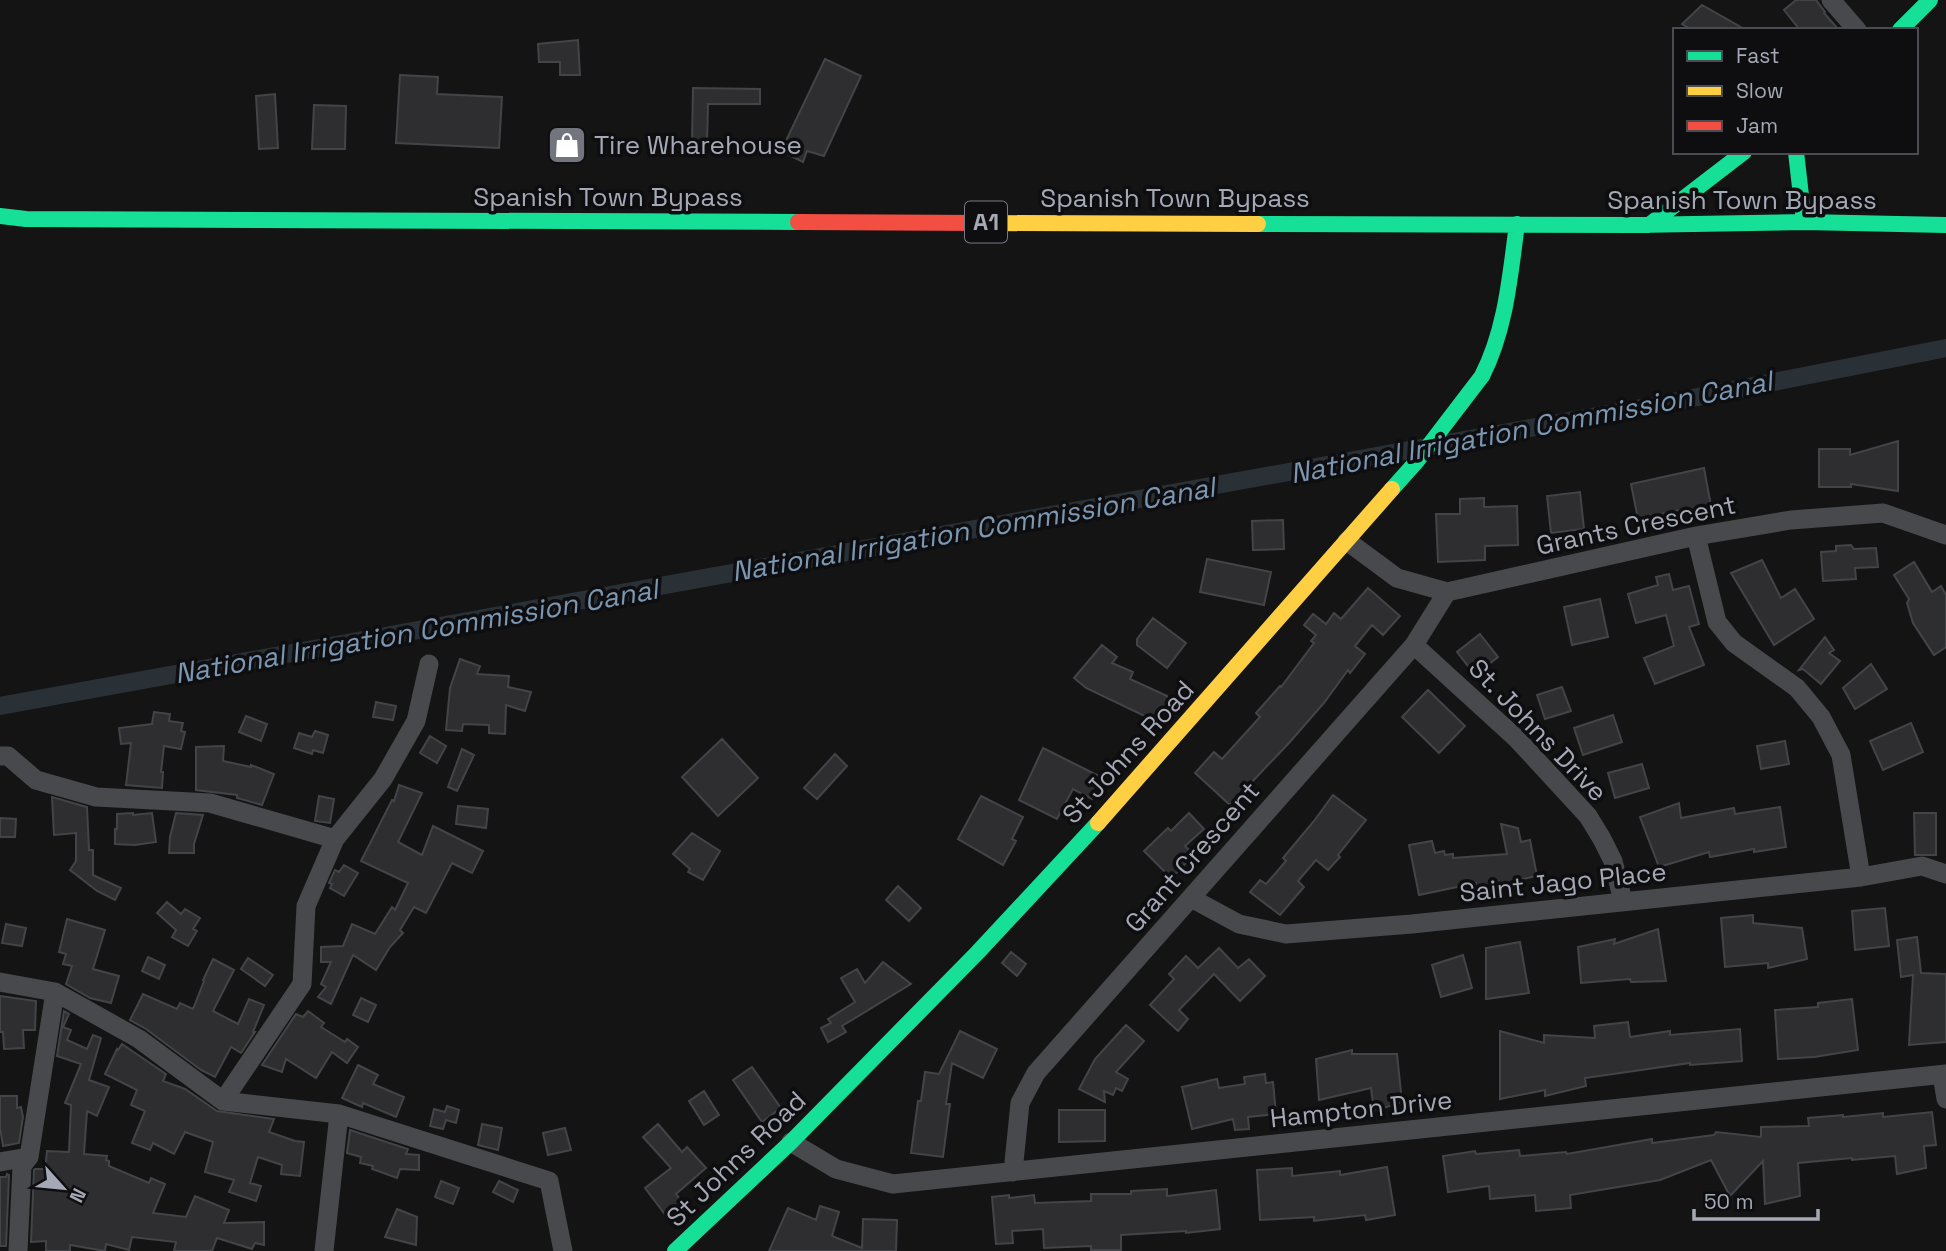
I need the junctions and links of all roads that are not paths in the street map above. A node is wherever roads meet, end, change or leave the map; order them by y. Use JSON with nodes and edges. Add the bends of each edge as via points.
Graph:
{"nodes":[{"id":1,"x":1831,"y":0,"type":"edge"},
{"id":2,"x":1930,"y":0,"type":"edge"},
{"id":3,"x":1855,"y":28,"type":"edge"},
{"id":4,"x":1902,"y":28,"type":"edge"},
{"id":5,"x":1741,"y":154,"type":"edge"},
{"id":6,"x":1796,"y":154,"type":"edge"},
{"id":7,"x":0,"y":216,"type":"edge"},
{"id":8,"x":26,"y":219,"type":"junction"},
{"id":9,"x":1804,"y":222,"type":"junction"},
{"id":10,"x":1517,"y":223,"type":"junction"},
{"id":11,"x":0,"y":224,"type":"edge"},
{"id":12,"x":1649,"y":225,"type":"junction"},
{"id":13,"x":1946,"y":225,"type":"edge"},
{"id":14,"x":1946,"y":535,"type":"edge"},
{"id":15,"x":1696,"y":537,"type":"junction"},
{"id":16,"x":1347,"y":541,"type":"junction"},
{"id":17,"x":1447,"y":592,"type":"junction"},
{"id":18,"x":1414,"y":645,"type":"junction"},
{"id":19,"x":429,"y":664,"type":"dead end"},
{"id":20,"x":0,"y":756,"type":"edge"},
{"id":21,"x":335,"y":839,"type":"junction"},
{"id":22,"x":1946,"y":874,"type":"edge"},
{"id":23,"x":1861,"y":877,"type":"junction"},
{"id":24,"x":1191,"y":898,"type":"junction"},
{"id":25,"x":1623,"y":901,"type":"junction"},
{"id":26,"x":0,"y":982,"type":"edge"},
{"id":27,"x":55,"y":992,"type":"junction"},
{"id":28,"x":1944,"y":1075,"type":"edge"},
{"id":29,"x":1946,"y":1099,"type":"edge"},
{"id":30,"x":223,"y":1101,"type":"junction"},
{"id":31,"x":339,"y":1114,"type":"junction"},
{"id":32,"x":791,"y":1142,"type":"junction"},
{"id":33,"x":29,"y":1157,"type":"junction"},
{"id":34,"x":0,"y":1162,"type":"edge"},
{"id":35,"x":1013,"y":1172,"type":"junction"},
{"id":36,"x":18,"y":1251,"type":"edge"},
{"id":37,"x":324,"y":1251,"type":"edge"},
{"id":38,"x":563,"y":1251,"type":"edge"},
{"id":39,"x":676,"y":1251,"type":"edge"}],
"edges":[{"from":1,"to":3,"type":"street"},
{"from":2,"to":4,"type":"main road"},
{"from":5,"to":12,"type":"main road"},
{"from":6,"to":9,"type":"main road"},
{"from":7,"to":8,"type":"main road","name":"Spanish Town Bypass","number":"A1"},
{"from":8,"to":10,"type":"main road","name":"Spanish Town Bypass","number":"A1"},
{"from":8,"to":11,"type":"main road","name":"Spanish Town Bypass","number":"A1"},
{"from":9,"to":12,"type":"main road","name":"Spanish Town Bypass","number":"A1"},
{"from":9,"to":13,"type":"main road","name":"Spanish Town Bypass","number":"A1"},
{"from":10,"to":12,"type":"main road","name":"Spanish Town Bypass","number":"A1"},
{"from":10,"to":16,"type":"main road","name":"St Johns Road","via":[[1490,363],[1417,461]]},
{"from":14,"to":15,"type":"street","name":"Grants Crescent","via":[[1883,513],[1791,520]]},
{"from":15,"to":17,"type":"street","name":"Grants Crescent"},
{"from":15,"to":23,"type":"street","via":[[1717,622],[1734,643],[1797,688],[1821,718],[1841,755]]},
{"from":16,"to":17,"type":"street","name":"Grants Crescent","via":[[1397,578]]},
{"from":16,"to":32,"type":"main road","name":"St Johns Road","via":[[1122,797]]},
{"from":17,"to":18,"type":"street","name":"Grant Crescent"},
{"from":18,"to":24,"type":"street","name":"Grant Crescent"},
{"from":18,"to":25,"type":"street","name":"St. Johns Drive","via":[[1517,739],[1588,816],[1612,861]]},
{"from":19,"to":21,"type":"street","via":[[416,721],[383,779]]},
{"from":20,"to":21,"type":"street","via":[[8,756],[36,780],[96,797],[210,803]]},
{"from":21,"to":30,"type":"street","via":[[306,906],[302,984]]},
{"from":22,"to":23,"type":"street","name":"Saint Jago Place","via":[[1922,866]]},
{"from":23,"to":25,"type":"street","name":"Saint Jago Place"},
{"from":24,"to":25,"type":"street","name":"Saint Jago Place","via":[[1239,924],[1286,934]]},
{"from":24,"to":35,"type":"street","name":"Grant Crescent","via":[[1036,1073],[1020,1103]]},
{"from":26,"to":27,"type":"street"},
{"from":27,"to":30,"type":"street","via":[[139,1039]]},
{"from":27,"to":33,"type":"street"},
{"from":28,"to":29,"type":"street"},
{"from":28,"to":35,"type":"street","name":"Hampton Drive"},
{"from":30,"to":31,"type":"street"},
{"from":31,"to":37,"type":"street"},
{"from":31,"to":38,"type":"street","via":[[549,1181]]},
{"from":32,"to":35,"type":"street","name":"Hampton Drive","via":[[836,1169],[893,1184]]},
{"from":32,"to":39,"type":"main road","name":"St Johns Road"},
{"from":33,"to":34,"type":"street"},
{"from":33,"to":36,"type":"street","via":[[22,1166]]}]}
